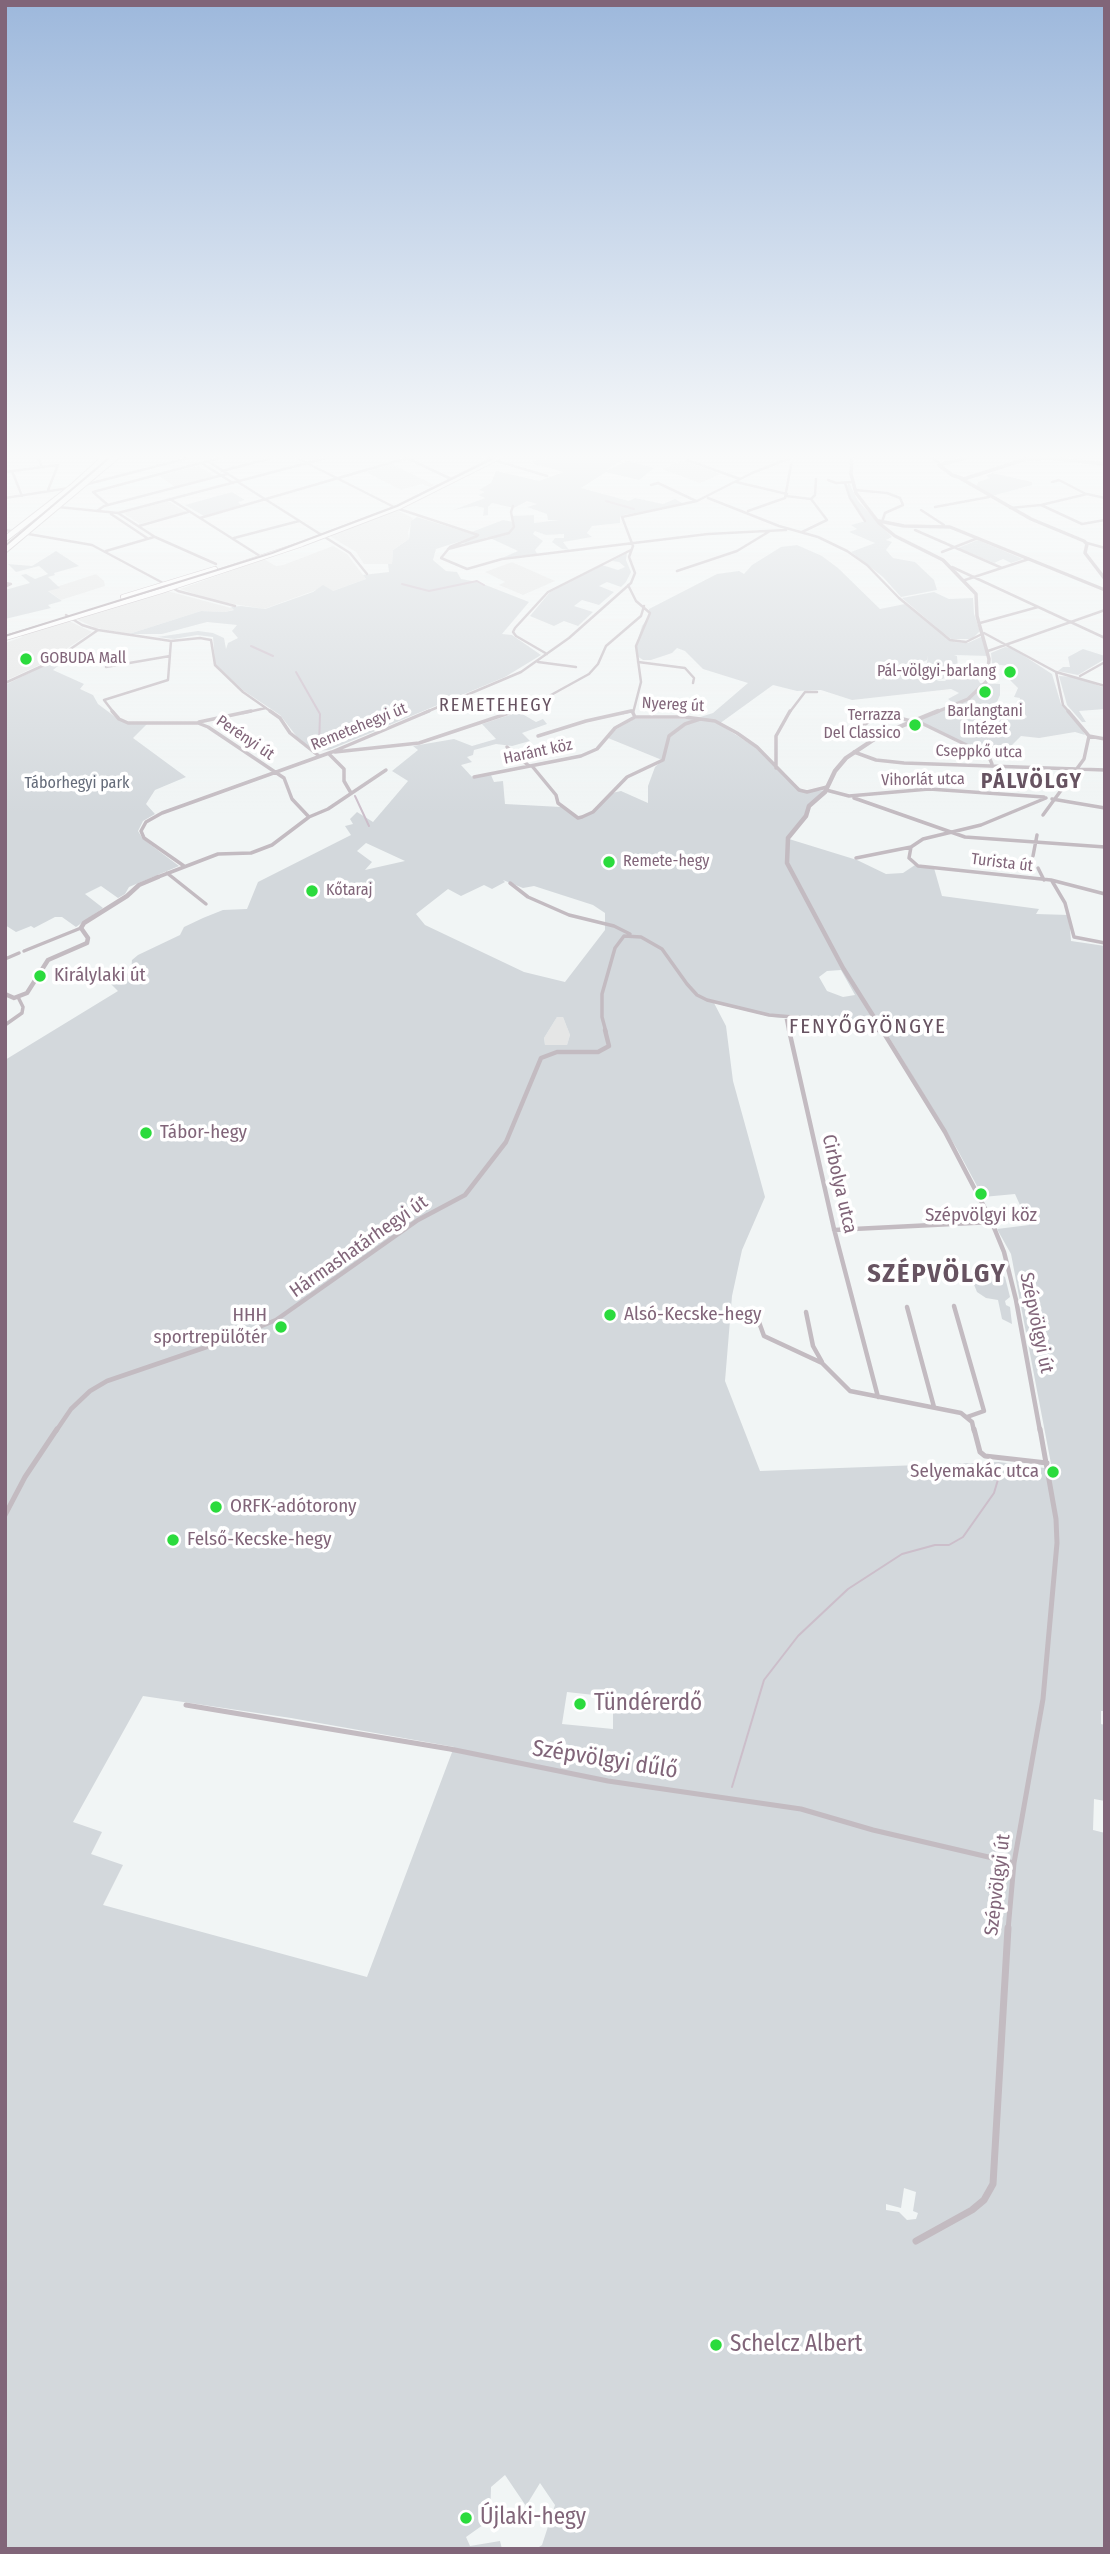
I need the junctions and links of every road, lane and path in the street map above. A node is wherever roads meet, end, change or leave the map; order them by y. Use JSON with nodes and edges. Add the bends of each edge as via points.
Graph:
{"nodes":[{"id":1,"x":152,"y":576,"type":"edge"},
{"id":2,"x":187,"y":576,"type":"edge"},
{"id":3,"x":202,"y":576,"type":"edge"},
{"id":4,"x":579,"y":576,"type":"edge"},
{"id":5,"x":633,"y":576,"type":"edge"},
{"id":6,"x":878,"y":576,"type":"edge"},
{"id":7,"x":961,"y":576,"type":"edge"},
{"id":8,"x":1070,"y":576,"type":"edge"},
{"id":9,"x":975,"y":577,"type":"joint"},
{"id":10,"x":965,"y":580,"type":"junction"},
{"id":11,"x":164,"y":583,"type":"junction"},
{"id":12,"x":628,"y":586,"type":"junction"},
{"id":13,"x":172,"y":587,"type":"junction"},
{"id":14,"x":1104,"y":590,"type":"edge"},
{"id":15,"x":235,"y":606,"type":"dead end"},
{"id":16,"x":644,"y":606,"type":"junction"},
{"id":17,"x":1039,"y":606,"type":"junction"},
{"id":18,"x":1105,"y":610,"type":"edge"},
{"id":19,"x":68,"y":616,"type":"junction"},
{"id":20,"x":1073,"y":621,"type":"junction"},
{"id":21,"x":980,"y":624,"type":"junction"},
{"id":22,"x":98,"y":630,"type":"junction"},
{"id":23,"x":984,"y":633,"type":"junction"},
{"id":24,"x":5,"y":636,"type":"edge"},
{"id":25,"x":1105,"y":638,"type":"edge"},
{"id":26,"x":171,"y":641,"type":"junction"},
{"id":27,"x":1007,"y":644,"type":"junction"},
{"id":28,"x":988,"y":651,"type":"junction"},
{"id":29,"x":547,"y":654,"type":"junction"},
{"id":30,"x":170,"y":656,"type":"junction"},
{"id":31,"x":537,"y":662,"type":"junction"},
{"id":32,"x":638,"y":662,"type":"junction"},
{"id":33,"x":1105,"y":662,"type":"edge"},
{"id":34,"x":106,"y":667,"type":"dead end"},
{"id":35,"x":576,"y":667,"type":"dead end"},
{"id":36,"x":1056,"y":673,"type":"junction"},
{"id":37,"x":1079,"y":677,"type":"junction"},
{"id":38,"x":5,"y":683,"type":"edge"},
{"id":39,"x":693,"y":683,"type":"dead end"},
{"id":40,"x":1105,"y":686,"type":"edge"},
{"id":41,"x":817,"y":692,"type":"dead end"},
{"id":42,"x":267,"y":707,"type":"junction"},
{"id":43,"x":632,"y":711,"type":"junction"},
{"id":44,"x":635,"y":717,"type":"junction"},
{"id":45,"x":704,"y":718,"type":"junction"},
{"id":46,"x":913,"y":721,"type":"junction"},
{"id":47,"x":198,"y":723,"type":"junction"},
{"id":48,"x":856,"y":731,"type":"dead end"},
{"id":49,"x":538,"y":736,"type":"dead end"},
{"id":50,"x":1089,"y":736,"type":"junction"},
{"id":51,"x":1105,"y":739,"type":"edge"},
{"id":52,"x":507,"y":747,"type":"dead end"},
{"id":53,"x":853,"y":752,"type":"junction"},
{"id":54,"x":330,"y":753,"type":"junction"},
{"id":55,"x":319,"y":757,"type":"junction"},
{"id":56,"x":992,"y":764,"type":"junction"},
{"id":57,"x":531,"y":766,"type":"junction"},
{"id":58,"x":1079,"y":767,"type":"junction"},
{"id":59,"x":776,"y":768,"type":"junction"},
{"id":60,"x":386,"y":770,"type":"dead end"},
{"id":61,"x":1105,"y":771,"type":"edge"},
{"id":62,"x":278,"y":773,"type":"junction"},
{"id":63,"x":474,"y":778,"type":"dead end"},
{"id":64,"x":827,"y":788,"type":"junction"},
{"id":65,"x":351,"y":793,"type":"junction"},
{"id":66,"x":849,"y":796,"type":"junction"},
{"id":67,"x":1046,"y":798,"type":"junction"},
{"id":68,"x":1052,"y":799,"type":"junction"},
{"id":69,"x":1105,"y":808,"type":"edge"},
{"id":70,"x":1043,"y":815,"type":"dead end"},
{"id":71,"x":309,"y":817,"type":"junction"},
{"id":72,"x":952,"y":832,"type":"junction"},
{"id":73,"x":1037,"y":835,"type":"dead end"},
{"id":74,"x":1035,"y":842,"type":"junction"},
{"id":75,"x":912,"y":847,"type":"junction"},
{"id":76,"x":1105,"y":847,"type":"edge"},
{"id":77,"x":1032,"y":856,"type":"dead end"},
{"id":78,"x":856,"y":858,"type":"dead end"},
{"id":79,"x":184,"y":866,"type":"junction"},
{"id":80,"x":1038,"y":867,"type":"dead end"},
{"id":81,"x":167,"y":873,"type":"junction"},
{"id":82,"x":158,"y":877,"type":"joint"},
{"id":83,"x":1045,"y":880,"type":"junction"},
{"id":84,"x":1051,"y":880,"type":"junction"},
{"id":85,"x":510,"y":883,"type":"dead end"},
{"id":86,"x":1105,"y":894,"type":"edge"},
{"id":87,"x":206,"y":904,"type":"dead end"},
{"id":88,"x":81,"y":929,"type":"junction"},
{"id":89,"x":632,"y":935,"type":"junction"},
{"id":90,"x":1105,"y":943,"type":"edge"},
{"id":91,"x":5,"y":959,"type":"edge"},
{"id":92,"x":5,"y":994,"type":"edge"},
{"id":93,"x":18,"y":997,"type":"junction"},
{"id":94,"x":786,"y":1017,"type":"junction"},
{"id":95,"x":877,"y":1022,"type":"junction"},
{"id":96,"x":5,"y":1025,"type":"edge"},
{"id":97,"x":841,"y":1027,"type":"junction"},
{"id":98,"x":882,"y":1030,"type":"junction"},
{"id":99,"x":992,"y":1222,"type":"junction"},
{"id":100,"x":834,"y":1230,"type":"junction"},
{"id":101,"x":954,"y":1306,"type":"dead end"},
{"id":102,"x":907,"y":1307,"type":"dead end"},
{"id":103,"x":806,"y":1312,"type":"dead end"},
{"id":104,"x":756,"y":1314,"type":"dead end"},
{"id":105,"x":822,"y":1363,"type":"junction"},
{"id":106,"x":878,"y":1397,"type":"junction"},
{"id":107,"x":934,"y":1407,"type":"junction"},
{"id":108,"x":967,"y":1417,"type":"junction"},
{"id":109,"x":1047,"y":1463,"type":"junction"},
{"id":110,"x":5,"y":1515,"type":"edge"},
{"id":111,"x":186,"y":1705,"type":"dead end"},
{"id":112,"x":1014,"y":1863,"type":"junction"},
{"id":113,"x":916,"y":2242,"type":"dead end"}],
"edges":[{"from":1,"to":11,"type":"street"},
{"from":2,"to":11,"type":"main road"},
{"from":3,"to":13,"type":"main road"},
{"from":4,"to":29,"type":"street","via":[[548,592],[513,632]]},
{"from":5,"to":12,"type":"street"},
{"from":6,"to":23,"type":"street","via":[[950,640],[969,642]]},
{"from":7,"to":10,"type":"street"},
{"from":8,"to":14,"type":"street"},
{"from":9,"to":10,"type":"street"},
{"from":9,"to":17,"type":"street"},
{"from":10,"to":21,"type":"street","name":"Szépvölgyi út","via":[[978,599]]},
{"from":11,"to":13,"type":"street"},
{"from":11,"to":19,"type":"main road"},
{"from":12,"to":16,"type":"street"},
{"from":12,"to":29,"type":"street","name":"Remetehegyi út"},
{"from":13,"to":15,"type":"street"},
{"from":13,"to":19,"type":"main road"},
{"from":16,"to":32,"type":"street","name":"Nyereg út","via":[[650,613],[636,642]]},
{"from":16,"to":54,"type":"street","via":[[641,616],[606,646],[589,674],[531,706],[419,743]]},
{"from":17,"to":20,"type":"street"},
{"from":17,"to":21,"type":"street"},
{"from":18,"to":20,"type":"street"},
{"from":19,"to":22,"type":"street"},
{"from":19,"to":24,"type":"main road"},
{"from":20,"to":25,"type":"street"},
{"from":20,"to":27,"type":"street"},
{"from":21,"to":23,"type":"street","name":"Szépvölgyi út"},
{"from":22,"to":26,"type":"street"},
{"from":22,"to":38,"type":"street","via":[[53,661]]},
{"from":23,"to":27,"type":"street"},
{"from":23,"to":28,"type":"street","name":"Szépvölgyi út"},
{"from":26,"to":30,"type":"street","name":"Perényi út"},
{"from":26,"to":42,"type":"street","via":[[211,640],[215,665]]},
{"from":27,"to":28,"type":"street"},
{"from":27,"to":36,"type":"street"},
{"from":28,"to":46,"type":"street","name":"Szépvölgyi út","via":[[985,684],[964,701]]},
{"from":29,"to":31,"type":"street","name":"Remetehegyi út"},
{"from":30,"to":34,"type":"street"},
{"from":30,"to":47,"type":"street","name":"Perényi út","via":[[168,680],[104,700],[128,723]]},
{"from":31,"to":35,"type":"street"},
{"from":31,"to":54,"type":"street","name":"Remetehegyi út","via":[[508,679]]},
{"from":32,"to":39,"type":"street","via":[[685,668]]},
{"from":32,"to":43,"type":"street","name":"Nyereg út","via":[[641,682]]},
{"from":33,"to":37,"type":"street"},
{"from":36,"to":37,"type":"street"},
{"from":36,"to":50,"type":"street","via":[[1063,705]]},
{"from":37,"to":40,"type":"street"},
{"from":41,"to":59,"type":"street","via":[[805,692],[795,702],[776,736]]},
{"from":42,"to":47,"type":"street","name":"Perényi út"},
{"from":42,"to":55,"type":"street"},
{"from":43,"to":44,"type":"street","name":"Nyereg út"},
{"from":43,"to":49,"type":"street"},
{"from":44,"to":45,"type":"street","name":"Nyereg út"},
{"from":44,"to":57,"type":"street","name":"Haránt köz","via":[[615,728],[594,750]]},
{"from":45,"to":57,"type":"street","via":[[671,733],[663,760],[627,777],[593,812],[578,818],[558,803]]},
{"from":45,"to":59,"type":"street","name":"Nyereg út","via":[[742,736]]},
{"from":46,"to":48,"type":"street","via":[[880,713]]},
{"from":46,"to":53,"type":"street","name":"Szépvölgyi út"},
{"from":46,"to":56,"type":"street","via":[[983,753]]},
{"from":47,"to":62,"type":"street","name":"Perényi út"},
{"from":50,"to":51,"type":"street"},
{"from":50,"to":58,"type":"street"},
{"from":52,"to":57,"type":"street"},
{"from":53,"to":56,"type":"street","name":"Cseppkő utca","via":[[891,762]]},
{"from":53,"to":64,"type":"street","name":"Szépvölgyi út"},
{"from":54,"to":55,"type":"street","name":"Remetehegyi út"},
{"from":54,"to":65,"type":"street","via":[[344,769]]},
{"from":55,"to":62,"type":"street","name":"Remetehegyi út"},
{"from":56,"to":58,"type":"street","name":"Cseppkő utca"},
{"from":57,"to":63,"type":"street","name":"Haránt köz"},
{"from":58,"to":61,"type":"street","name":"Cseppkő utca"},
{"from":58,"to":68,"type":"street"},
{"from":59,"to":64,"type":"street","name":"Nyereg út","via":[[799,790]]},
{"from":60,"to":65,"type":"street"},
{"from":62,"to":71,"type":"street","via":[[292,799]]},
{"from":62,"to":79,"type":"street","name":"Remetehegyi út","via":[[145,823],[144,838]]},
{"from":64,"to":66,"type":"street","name":"Vihorlát utca"},
{"from":64,"to":95,"type":"street","name":"Szépvölgyi út","via":[[788,838],[787,861]]},
{"from":65,"to":71,"type":"street"},
{"from":66,"to":67,"type":"street","name":"Vihorlát utca","via":[[942,789]]},
{"from":66,"to":72,"type":"street"},
{"from":67,"to":68,"type":"street","name":"Vihorlát utca"},
{"from":67,"to":72,"type":"street","name":"Turista út"},
{"from":68,"to":69,"type":"street","name":"Vihorlát utca"},
{"from":68,"to":70,"type":"street"},
{"from":71,"to":79,"type":"street","via":[[259,851],[218,854]]},
{"from":72,"to":74,"type":"street"},
{"from":72,"to":75,"type":"street","name":"Turista út","via":[[923,839]]},
{"from":73,"to":74,"type":"street"},
{"from":74,"to":76,"type":"street"},
{"from":74,"to":77,"type":"street"},
{"from":75,"to":78,"type":"street","name":"Turista út"},
{"from":75,"to":83,"type":"street","name":"Turista út","via":[[909,858],[918,866]]},
{"from":79,"to":81,"type":"street"},
{"from":80,"to":83,"type":"street"},
{"from":81,"to":82,"type":"street"},
{"from":81,"to":87,"type":"street"},
{"from":82,"to":88,"type":"street","via":[[139,885]]},
{"from":83,"to":84,"type":"street","name":"Turista út"},
{"from":84,"to":86,"type":"street","name":"Turista út"},
{"from":84,"to":90,"type":"street","via":[[1065,903],[1074,938]]},
{"from":85,"to":89,"type":"street","via":[[528,897],[569,915]]},
{"from":88,"to":91,"type":"street"},
{"from":88,"to":93,"type":"street","via":[[89,938],[87,943],[48,960],[29,990]]},
{"from":89,"to":94,"type":"street","via":[[662,949],[697,995]]},
{"from":89,"to":110,"type":"street","name":"Hármashatárhegyi út","via":[[618,941],[604,984],[601,1005],[608,1048],[557,1052],[541,1058],[506,1142],[465,1195],[418,1220],[290,1312],[90,1391],[71,1409]]},
{"from":92,"to":93,"type":"street"},
{"from":93,"to":96,"type":"street","via":[[22,1013]]},
{"from":94,"to":97,"type":"street"},
{"from":94,"to":100,"type":"street","name":"Cirbolya utca"},
{"from":95,"to":97,"type":"street"},
{"from":95,"to":98,"type":"street","name":"Szépvölgyi út"},
{"from":97,"to":98,"type":"street"},
{"from":98,"to":99,"type":"street","name":"Szépvölgyi út","via":[[945,1132]]},
{"from":99,"to":100,"type":"street"},
{"from":99,"to":109,"type":"street","name":"Szépvölgyi út","via":[[1016,1300]]},
{"from":100,"to":106,"type":"street","name":"Cirbolya utca"},
{"from":101,"to":108,"type":"street","via":[[984,1411]]},
{"from":102,"to":107,"type":"street"},
{"from":103,"to":105,"type":"street"},
{"from":104,"to":105,"type":"street","via":[[764,1336]]},
{"from":105,"to":106,"type":"street","via":[[850,1391]]},
{"from":106,"to":107,"type":"street"},
{"from":107,"to":108,"type":"street"},
{"from":108,"to":109,"type":"street","via":[[985,1456]]},
{"from":109,"to":112,"type":"street","name":"Szépvölgyi út","via":[[1056,1518],[1054,1583],[1043,1699]]},
{"from":111,"to":112,"type":"street","name":"Szépvölgyi dűlő","via":[[450,1749],[569,1774],[801,1809]]},
{"from":112,"to":113,"type":"street","name":"Szépvölgyi út","via":[[993,2184],[972,2210]]}]}
